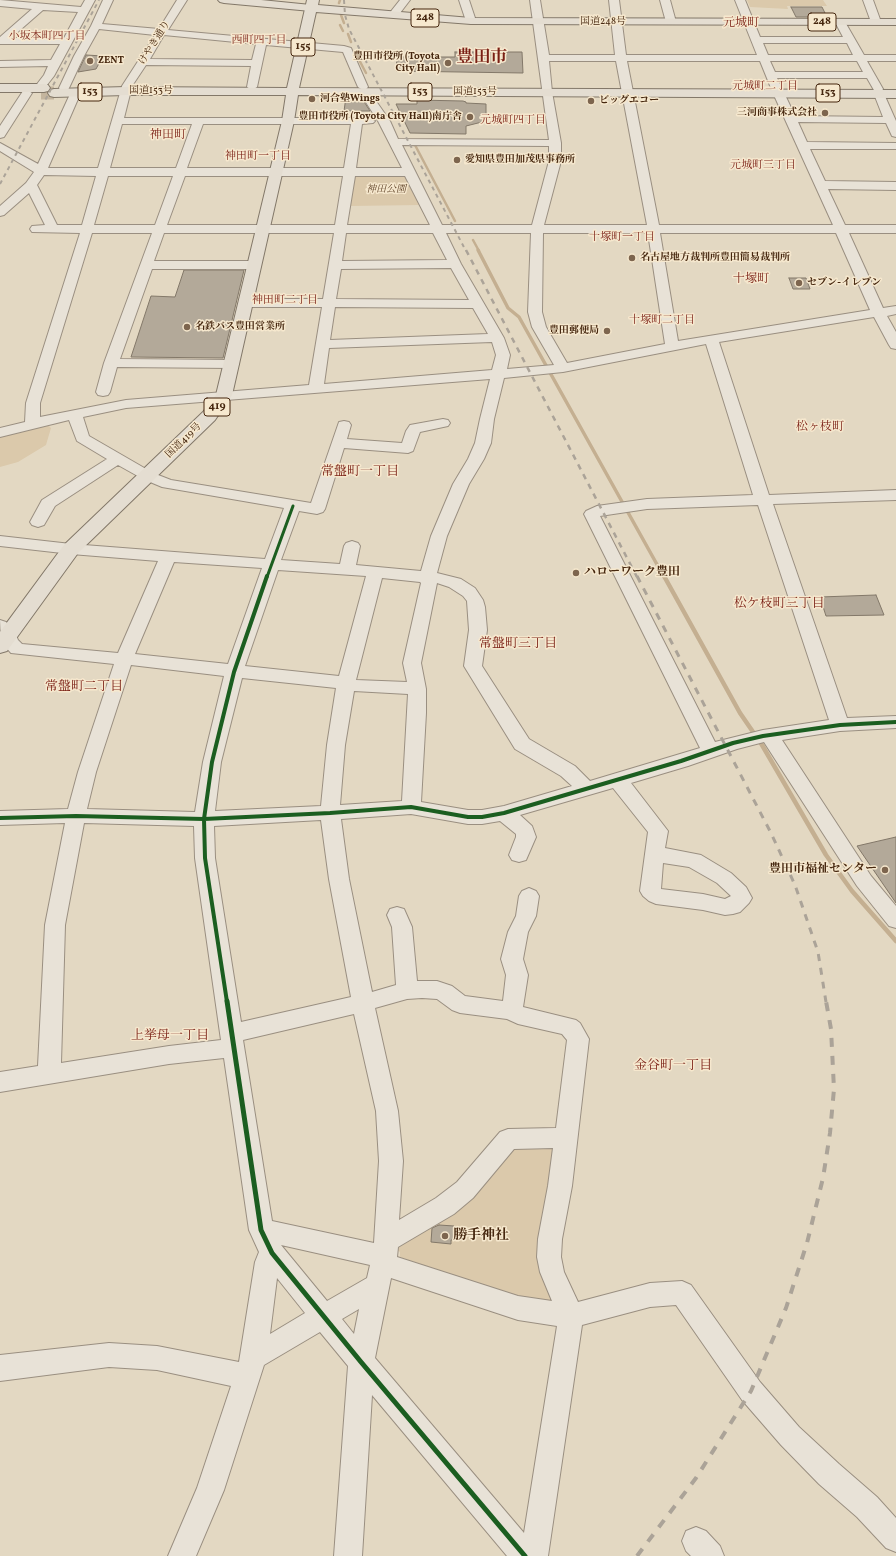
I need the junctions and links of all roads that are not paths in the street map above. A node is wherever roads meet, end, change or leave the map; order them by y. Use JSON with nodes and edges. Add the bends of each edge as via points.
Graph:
{"nodes":[{"id":1,"x":90,"y":0,"type":"edge"},
{"id":2,"x":108,"y":0,"type":"edge"},
{"id":3,"x":182,"y":0,"type":"edge"},
{"id":4,"x":224,"y":0,"type":"edge"},
{"id":5,"x":406,"y":0,"type":"edge"},
{"id":6,"x":464,"y":0,"type":"edge"},
{"id":7,"x":536,"y":0,"type":"edge"},
{"id":8,"x":614,"y":0,"type":"edge"},
{"id":9,"x":665,"y":0,"type":"edge"},
{"id":10,"x":740,"y":0,"type":"edge"},
{"id":11,"x":868,"y":0,"type":"edge"},
{"id":12,"x":0,"y":2,"type":"edge"},
{"id":13,"x":312,"y":4,"type":"edge"},
{"id":14,"x":41,"y":6,"type":"junction"},
{"id":15,"x":84,"y":10,"type":"junction"},
{"id":16,"x":394,"y":15,"type":"junction"},
{"id":17,"x":471,"y":21,"type":"junction"},
{"id":18,"x":539,"y":22,"type":"junction"},
{"id":19,"x":616,"y":22,"type":"junction"},
{"id":20,"x":671,"y":22,"type":"junction"},
{"id":21,"x":748,"y":22,"type":"junction"},
{"id":22,"x":840,"y":22,"type":"junction"},
{"id":23,"x":876,"y":22,"type":"junction"},
{"id":24,"x":896,"y":22,"type":"edge"},
{"id":25,"x":96,"y":26,"type":"junction"},
{"id":26,"x":162,"y":31,"type":"junction"},
{"id":27,"x":757,"y":40,"type":"junction"},
{"id":28,"x":849,"y":40,"type":"junction"},
{"id":29,"x":1,"y":41,"type":"edge"},
{"id":30,"x":67,"y":41,"type":"junction"},
{"id":31,"x":262,"y":41,"type":"junction"},
{"id":32,"x":304,"y":44,"type":"junction"},
{"id":33,"x":544,"y":58,"type":"junction"},
{"id":34,"x":621,"y":58,"type":"junction"},
{"id":35,"x":764,"y":58,"type":"junction"},
{"id":36,"x":859,"y":58,"type":"junction"},
{"id":37,"x":896,"y":58,"type":"edge"},
{"id":38,"x":143,"y":62,"type":"junction"},
{"id":39,"x":55,"y":63,"type":"junction"},
{"id":40,"x":257,"y":63,"type":"junction"},
{"id":41,"x":0,"y":64,"type":"edge"},
{"id":42,"x":771,"y":75,"type":"junction"},
{"id":43,"x":870,"y":75,"type":"junction"},
{"id":44,"x":252,"y":87,"type":"junction"},
{"id":45,"x":0,"y":88,"type":"edge"},
{"id":46,"x":49,"y":89,"type":"junction"},
{"id":47,"x":126,"y":89,"type":"junction"},
{"id":48,"x":294,"y":89,"type":"junction"},
{"id":49,"x":896,"y":89,"type":"edge"},
{"id":50,"x":364,"y":90,"type":"junction"},
{"id":51,"x":547,"y":90,"type":"junction"},
{"id":52,"x":627,"y":90,"type":"junction"},
{"id":53,"x":777,"y":91,"type":"junction"},
{"id":54,"x":76,"y":92,"type":"junction"},
{"id":55,"x":878,"y":92,"type":"junction"},
{"id":56,"x":0,"y":93,"type":"edge"},
{"id":57,"x":27,"y":93,"type":"junction"},
{"id":58,"x":896,"y":94,"type":"edge"},
{"id":59,"x":791,"y":119,"type":"junction"},
{"id":60,"x":199,"y":120,"type":"junction"},
{"id":61,"x":890,"y":120,"type":"junction"},
{"id":62,"x":118,"y":121,"type":"junction"},
{"id":63,"x":288,"y":121,"type":"junction"},
{"id":64,"x":357,"y":121,"type":"junction"},
{"id":65,"x":384,"y":121,"type":"junction"},
{"id":66,"x":896,"y":134,"type":"edge"},
{"id":67,"x":0,"y":135,"type":"edge"},
{"id":68,"x":395,"y":142,"type":"junction"},
{"id":69,"x":555,"y":143,"type":"junction"},
{"id":70,"x":802,"y":145,"type":"junction"},
{"id":71,"x":896,"y":146,"type":"edge"},
{"id":72,"x":1,"y":149,"type":"edge"},
{"id":73,"x":41,"y":171,"type":"junction"},
{"id":74,"x":104,"y":172,"type":"junction"},
{"id":75,"x":181,"y":172,"type":"junction"},
{"id":76,"x":350,"y":172,"type":"junction"},
{"id":77,"x":410,"y":172,"type":"junction"},
{"id":78,"x":276,"y":173,"type":"junction"},
{"id":79,"x":821,"y":185,"type":"junction"},
{"id":80,"x":30,"y":186,"type":"junction"},
{"id":81,"x":896,"y":186,"type":"edge"},
{"id":82,"x":0,"y":212,"type":"edge"},
{"id":83,"x":341,"y":228,"type":"junction"},
{"id":84,"x":840,"y":228,"type":"junction"},
{"id":85,"x":36,"y":229,"type":"dead end"},
{"id":86,"x":53,"y":229,"type":"junction"},
{"id":87,"x":87,"y":229,"type":"junction"},
{"id":88,"x":160,"y":229,"type":"junction"},
{"id":89,"x":263,"y":229,"type":"junction"},
{"id":90,"x":439,"y":229,"type":"junction"},
{"id":91,"x":537,"y":229,"type":"junction"},
{"id":92,"x":653,"y":229,"type":"junction"},
{"id":93,"x":896,"y":229,"type":"edge"},
{"id":94,"x":455,"y":264,"type":"junction"},
{"id":95,"x":147,"y":265,"type":"junction"},
{"id":96,"x":255,"y":265,"type":"junction"},
{"id":97,"x":335,"y":265,"type":"junction"},
{"id":98,"x":246,"y":303,"type":"junction"},
{"id":99,"x":329,"y":304,"type":"junction"},
{"id":100,"x":477,"y":304,"type":"junction"},
{"id":101,"x":896,"y":310,"type":"edge"},
{"id":102,"x":878,"y":312,"type":"junction"},
{"id":103,"x":497,"y":338,"type":"junction"},
{"id":104,"x":711,"y":339,"type":"junction"},
{"id":105,"x":324,"y":344,"type":"junction"},
{"id":106,"x":672,"y":346,"type":"junction"},
{"id":107,"x":896,"y":346,"type":"edge"},
{"id":108,"x":111,"y":363,"type":"junction"},
{"id":109,"x":232,"y":364,"type":"junction"},
{"id":110,"x":563,"y":368,"type":"junction"},
{"id":111,"x":498,"y":374,"type":"junction"},
{"id":112,"x":316,"y":389,"type":"junction"},
{"id":113,"x":103,"y":392,"type":"dead end"},
{"id":114,"x":224,"y":395,"type":"junction"},
{"id":115,"x":75,"y":414,"type":"junction"},
{"id":116,"x":32,"y":423,"type":"junction"},
{"id":117,"x":443,"y":423,"type":"dead end"},
{"id":118,"x":344,"y":425,"type":"dead end"},
{"id":119,"x":0,"y":433,"type":"edge"},
{"id":120,"x":339,"y":443,"type":"junction"},
{"id":121,"x":118,"y":458,"type":"junction"},
{"id":122,"x":148,"y":476,"type":"junction"},
{"id":123,"x":896,"y":495,"type":"edge"},
{"id":124,"x":764,"y":500,"type":"junction"},
{"id":125,"x":293,"y":506,"type":"junction"},
{"id":126,"x":38,"y":522,"type":"dead end"},
{"id":127,"x":0,"y":541,"type":"edge"},
{"id":128,"x":352,"y":546,"type":"dead end"},
{"id":129,"x":71,"y":550,"type":"junction"},
{"id":130,"x":168,"y":557,"type":"junction"},
{"id":131,"x":271,"y":564,"type":"junction"},
{"id":132,"x":347,"y":570,"type":"junction"},
{"id":133,"x":375,"y":572,"type":"junction"},
{"id":134,"x":427,"y":578,"type":"junction"},
{"id":135,"x":3,"y":636,"type":"edge"},
{"id":136,"x":124,"y":659,"type":"junction"},
{"id":137,"x":234,"y":672,"type":"junction"},
{"id":138,"x":346,"y":684,"type":"junction"},
{"id":139,"x":417,"y":689,"type":"junction"},
{"id":140,"x":896,"y":722,"type":"edge"},
{"id":141,"x":840,"y":725,"type":"junction"},
{"id":142,"x":766,"y":735,"type":"junction"},
{"id":143,"x":710,"y":750,"type":"junction"},
{"id":144,"x":618,"y":780,"type":"junction"},
{"id":145,"x":587,"y":790,"type":"junction"},
{"id":146,"x":411,"y":807,"type":"junction"},
{"id":147,"x":330,"y":813,"type":"junction"},
{"id":148,"x":504,"y":813,"type":"junction"},
{"id":149,"x":76,"y":816,"type":"junction"},
{"id":150,"x":0,"y":818,"type":"edge"},
{"id":151,"x":204,"y":819,"type":"junction"},
{"id":152,"x":654,"y":854,"type":"dead end"},
{"id":153,"x":520,"y":855,"type":"dead end"},
{"id":154,"x":529,"y":896,"type":"dead end"},
{"id":155,"x":397,"y":915,"type":"dead end"},
{"id":156,"x":896,"y":920,"type":"edge"},
{"id":157,"x":407,"y":990,"type":"junction"},
{"id":158,"x":363,"y":1003,"type":"junction"},
{"id":159,"x":512,"y":1011,"type":"junction"},
{"id":160,"x":233,"y":1041,"type":"junction"},
{"id":161,"x":49,"y":1073,"type":"junction"},
{"id":162,"x":0,"y":1082,"type":"edge"},
{"id":163,"x":565,"y":1138,"type":"junction"},
{"id":164,"x":261,"y":1230,"type":"junction"},
{"id":165,"x":272,"y":1253,"type":"junction"},
{"id":166,"x":383,"y":1261,"type":"junction"},
{"id":167,"x":324,"y":1316,"type":"junction"},
{"id":168,"x":571,"y":1316,"type":"junction"},
{"id":169,"x":361,"y":1362,"type":"junction"},
{"id":170,"x":250,"y":1366,"type":"junction"},
{"id":171,"x":0,"y":1368,"type":"edge"},
{"id":172,"x":896,"y":1538,"type":"edge"},
{"id":173,"x":182,"y":1556,"type":"edge"},
{"id":174,"x":348,"y":1556,"type":"edge"},
{"id":175,"x":525,"y":1556,"type":"edge"},
{"id":176,"x":534,"y":1556,"type":"edge"}],
"edges":[{"from":1,"to":15,"type":"street"},
{"from":2,"to":25,"type":"street"},
{"from":3,"to":26,"type":"street","name":"けやき通り"},
{"from":4,"to":13,"type":"main road","name":"国道248号"},
{"from":5,"to":16,"type":"street"},
{"from":6,"to":17,"type":"street"},
{"from":7,"to":18,"type":"street"},
{"from":8,"to":19,"type":"street"},
{"from":9,"to":20,"type":"street"},
{"from":10,"to":21,"type":"street"},
{"from":11,"to":23,"type":"street"},
{"from":12,"to":14,"type":"street"},
{"from":13,"to":16,"type":"main road","name":"国道248号","number":"248"},
{"from":13,"to":32,"type":"main road","number":"155"},
{"from":14,"to":15,"type":"street"},
{"from":14,"to":29,"type":"street"},
{"from":15,"to":30,"type":"street"},
{"from":16,"to":17,"type":"main road","name":"国道248号","number":"248"},
{"from":17,"to":18,"type":"main road","name":"国道248号","number":"248"},
{"from":18,"to":19,"type":"main road","name":"国道248号","number":"248"},
{"from":18,"to":33,"type":"street"},
{"from":19,"to":20,"type":"main road","name":"国道248号","number":"248"},
{"from":19,"to":34,"type":"street"},
{"from":20,"to":21,"type":"main road","name":"国道248号","number":"248"},
{"from":21,"to":22,"type":"main road","name":"国道248号","number":"248"},
{"from":21,"to":27,"type":"street"},
{"from":22,"to":23,"type":"main road","name":"国道248号","number":"248"},
{"from":22,"to":28,"type":"street"},
{"from":23,"to":24,"type":"main road","name":"国道248号","number":"248"},
{"from":25,"to":26,"type":"street"},
{"from":25,"to":46,"type":"street"},
{"from":26,"to":31,"type":"street"},
{"from":26,"to":38,"type":"street","name":"けやき通り"},
{"from":27,"to":28,"type":"street"},
{"from":27,"to":35,"type":"street"},
{"from":28,"to":36,"type":"street"},
{"from":29,"to":30,"type":"street"},
{"from":30,"to":39,"type":"street"},
{"from":31,"to":32,"type":"street"},
{"from":31,"to":40,"type":"street"},
{"from":32,"to":48,"type":"main road","number":"155"},
{"from":32,"to":50,"type":"street","via":[[347,50]]},
{"from":33,"to":34,"type":"street"},
{"from":33,"to":51,"type":"street"},
{"from":34,"to":35,"type":"street"},
{"from":34,"to":52,"type":"street"},
{"from":35,"to":36,"type":"street"},
{"from":35,"to":42,"type":"street"},
{"from":36,"to":37,"type":"street"},
{"from":36,"to":43,"type":"street"},
{"from":38,"to":40,"type":"street"},
{"from":38,"to":47,"type":"street","name":"けやき通り"},
{"from":39,"to":41,"type":"street"},
{"from":39,"to":46,"type":"street","via":[[49,76]]},
{"from":40,"to":44,"type":"street"},
{"from":42,"to":43,"type":"street"},
{"from":42,"to":53,"type":"street"},
{"from":43,"to":55,"type":"street"},
{"from":44,"to":47,"type":"main road","name":"国道153号","number":"153"},
{"from":44,"to":48,"type":"main road","name":"国道153号","number":"153"},
{"from":45,"to":46,"type":"main road","name":"国道153号","number":"153"},
{"from":46,"to":47,"type":"main road","name":"国道153号","number":"153"},
{"from":46,"to":54,"type":"main road","name":"国道153号","number":"153"},
{"from":46,"to":57,"type":"main road","name":"国道153号","number":"153"},
{"from":47,"to":48,"type":"main road","name":"国道153号","number":"153"},
{"from":47,"to":54,"type":"main road","name":"国道153号","number":"153"},
{"from":47,"to":62,"type":"street","name":"けやき通り"},
{"from":48,"to":50,"type":"main road","name":"国道153号","number":"153"},
{"from":48,"to":63,"type":"main road","name":"国道419号","number":"419"},
{"from":49,"to":55,"type":"main road","name":"国道153号","number":"153"},
{"from":50,"to":51,"type":"main road","name":"国道153号","number":"153"},
{"from":50,"to":65,"type":"street"},
{"from":51,"to":52,"type":"main road","name":"国道153号","number":"153"},
{"from":51,"to":69,"type":"street"},
{"from":52,"to":53,"type":"main road","name":"国道153号","number":"153"},
{"from":52,"to":92,"type":"street"},
{"from":53,"to":55,"type":"main road","name":"国道153号","number":"153"},
{"from":53,"to":59,"type":"street"},
{"from":54,"to":73,"type":"street"},
{"from":55,"to":58,"type":"main road","name":"国道153号","number":"153"},
{"from":55,"to":61,"type":"street"},
{"from":56,"to":57,"type":"main road","name":"国道153号","number":"153"},
{"from":57,"to":67,"type":"street"},
{"from":59,"to":61,"type":"street"},
{"from":59,"to":70,"type":"street"},
{"from":60,"to":62,"type":"street"},
{"from":60,"to":63,"type":"street"},
{"from":60,"to":75,"type":"street"},
{"from":61,"to":66,"type":"street"},
{"from":62,"to":74,"type":"street","name":"けやき通り"},
{"from":63,"to":64,"type":"street"},
{"from":63,"to":78,"type":"main road","name":"国道419号","number":"419"},
{"from":64,"to":65,"type":"street"},
{"from":64,"to":76,"type":"street"},
{"from":65,"to":68,"type":"street"},
{"from":68,"to":69,"type":"street"},
{"from":68,"to":77,"type":"street"},
{"from":69,"to":91,"type":"street","via":[[555,161]]},
{"from":70,"to":71,"type":"street"},
{"from":70,"to":79,"type":"street"},
{"from":72,"to":73,"type":"street"},
{"from":73,"to":74,"type":"street"},
{"from":73,"to":80,"type":"street"},
{"from":74,"to":75,"type":"street"},
{"from":74,"to":87,"type":"street","name":"けやき通り"},
{"from":75,"to":78,"type":"street"},
{"from":75,"to":88,"type":"street"},
{"from":76,"to":77,"type":"street"},
{"from":76,"to":78,"type":"street"},
{"from":76,"to":83,"type":"street"},
{"from":77,"to":90,"type":"street"},
{"from":78,"to":89,"type":"main road","name":"国道419号","number":"419"},
{"from":79,"to":81,"type":"street"},
{"from":79,"to":84,"type":"street"},
{"from":80,"to":82,"type":"street"},
{"from":80,"to":86,"type":"street"},
{"from":83,"to":89,"type":"street"},
{"from":83,"to":90,"type":"street"},
{"from":83,"to":97,"type":"street"},
{"from":84,"to":92,"type":"street"},
{"from":84,"to":93,"type":"street"},
{"from":84,"to":102,"type":"street"},
{"from":85,"to":86,"type":"street"},
{"from":86,"to":87,"type":"street"},
{"from":87,"to":88,"type":"street"},
{"from":87,"to":116,"type":"street","name":"けやき通り","via":[[33,403]]},
{"from":88,"to":89,"type":"street"},
{"from":88,"to":95,"type":"street"},
{"from":89,"to":96,"type":"main road","name":"国道419号","number":"419"},
{"from":90,"to":91,"type":"street"},
{"from":90,"to":94,"type":"street"},
{"from":91,"to":92,"type":"street"},
{"from":91,"to":110,"type":"street","via":[[536,320]]},
{"from":92,"to":106,"type":"street"},
{"from":94,"to":97,"type":"street"},
{"from":94,"to":100,"type":"street"},
{"from":95,"to":96,"type":"street"},
{"from":95,"to":108,"type":"street"},
{"from":96,"to":98,"type":"main road","name":"国道419号","number":"419"},
{"from":97,"to":99,"type":"street"},
{"from":98,"to":99,"type":"street"},
{"from":98,"to":109,"type":"main road","name":"国道419号","number":"419"},
{"from":99,"to":100,"type":"street"},
{"from":99,"to":105,"type":"street"},
{"from":100,"to":103,"type":"street"},
{"from":101,"to":102,"type":"street"},
{"from":102,"to":104,"type":"street"},
{"from":102,"to":107,"type":"street"},
{"from":103,"to":105,"type":"street"},
{"from":103,"to":111,"type":"street","via":[[503,355]]},
{"from":104,"to":106,"type":"street"},
{"from":104,"to":124,"type":"street"},
{"from":105,"to":112,"type":"street"},
{"from":106,"to":110,"type":"street"},
{"from":108,"to":109,"type":"street"},
{"from":108,"to":113,"type":"street"},
{"from":109,"to":114,"type":"main road","name":"国道419号","number":"419"},
{"from":110,"to":111,"type":"street"},
{"from":111,"to":112,"type":"street"},
{"from":111,"to":134,"type":"street","via":[[483,443],[441,530]]},
{"from":112,"to":114,"type":"street"},
{"from":114,"to":115,"type":"street","via":[[126,404]]},
{"from":114,"to":122,"type":"main road","name":"国道419号","number":"419","via":[[209,416]]},
{"from":115,"to":116,"type":"street"},
{"from":115,"to":121,"type":"street","via":[[82,438]]},
{"from":116,"to":119,"type":"street"},
{"from":117,"to":120,"type":"street","via":[[415,428],[408,448]]},
{"from":118,"to":120,"type":"street"},
{"from":120,"to":125,"type":"street","via":[[316,509]]},
{"from":121,"to":122,"type":"street"},
{"from":121,"to":126,"type":"street","via":[[53,499],[48,503]]},
{"from":122,"to":125,"type":"street","via":[[170,484]]},
{"from":122,"to":129,"type":"main road","name":"国道419号","number":"419"},
{"from":123,"to":124,"type":"street"},
{"from":124,"to":141,"type":"street"},
{"from":124,"to":143,"type":"street","via":[[625,507],[597,511],[592,516]]},
{"from":125,"to":131,"type":"street"},
{"from":127,"to":129,"type":"street"},
{"from":128,"to":132,"type":"street"},
{"from":129,"to":130,"type":"street"},
{"from":129,"to":135,"type":"main road","name":"国道419号","number":"419"},
{"from":130,"to":131,"type":"street"},
{"from":130,"to":136,"type":"street"},
{"from":131,"to":132,"type":"street"},
{"from":131,"to":137,"type":"street"},
{"from":132,"to":133,"type":"street"},
{"from":133,"to":134,"type":"street"},
{"from":133,"to":138,"type":"street"},
{"from":134,"to":139,"type":"street","via":[[429,583],[412,663]]},
{"from":134,"to":145,"type":"street","via":[[444,579],[469,592],[477,607],[478,630],[473,666],[490,696],[522,744],[568,771]]},
{"from":135,"to":136,"type":"street","via":[[17,649]]},
{"from":136,"to":137,"type":"street"},
{"from":136,"to":149,"type":"street","via":[[87,772]]},
{"from":137,"to":138,"type":"street"},
{"from":137,"to":151,"type":"street","via":[[212,762]]},
{"from":138,"to":139,"type":"street"},
{"from":138,"to":147,"type":"street","via":[[336,745]]},
{"from":139,"to":146,"type":"street"},
{"from":140,"to":141,"type":"street"},
{"from":141,"to":142,"type":"street"},
{"from":142,"to":143,"type":"street"},
{"from":142,"to":156,"type":"street","via":[[864,881]]},
{"from":143,"to":144,"type":"street"},
{"from":144,"to":145,"type":"street"},
{"from":144,"to":152,"type":"street","via":[[658,831]]},
{"from":145,"to":148,"type":"street"},
{"from":146,"to":147,"type":"street"},
{"from":146,"to":148,"type":"street","via":[[468,817]]},
{"from":147,"to":151,"type":"street"},
{"from":147,"to":158,"type":"street","via":[[339,879]]},
{"from":148,"to":153,"type":"street","via":[[525,831],[526,837]]},
{"from":149,"to":150,"type":"street"},
{"from":149,"to":151,"type":"street"},
{"from":149,"to":161,"type":"street","via":[[55,925]]},
{"from":151,"to":160,"type":"street","via":[[205,858]]},
{"from":154,"to":159,"type":"street","via":[[526,916],[518,932],[513,952],[512,959],[517,975]]},
{"from":155,"to":157,"type":"street","via":[[402,927]]},
{"from":157,"to":158,"type":"street"},
{"from":157,"to":159,"type":"street","via":[[437,990],[460,1004]]},
{"from":158,"to":160,"type":"street","via":[[265,1026]]},
{"from":158,"to":166,"type":"street","via":[[387,1111],[391,1161]]},
{"from":159,"to":163,"type":"street","via":[[518,1015],[568,1026],[578,1039]]},
{"from":160,"to":161,"type":"street"},
{"from":160,"to":164,"type":"street"},
{"from":161,"to":162,"type":"street"},
{"from":163,"to":166,"type":"street","via":[[508,1139],[465,1190]]},
{"from":163,"to":168,"type":"street","via":[[549,1257],[552,1272]]},
{"from":164,"to":165,"type":"street"},
{"from":164,"to":166,"type":"street"},
{"from":165,"to":167,"type":"street"},
{"from":165,"to":170,"type":"street","via":[[267,1262]]},
{"from":166,"to":167,"type":"street"},
{"from":166,"to":168,"type":"street","via":[[523,1310]]},
{"from":166,"to":169,"type":"street"},
{"from":167,"to":169,"type":"street"},
{"from":167,"to":170,"type":"street"},
{"from":168,"to":172,"type":"street","via":[[650,1294],[682,1293],[751,1392],[790,1436],[867,1507]]},
{"from":168,"to":176,"type":"street"},
{"from":169,"to":174,"type":"street"},
{"from":169,"to":175,"type":"street"},
{"from":170,"to":171,"type":"street","via":[[110,1355]]},
{"from":170,"to":173,"type":"street","via":[[210,1490]]}]}
